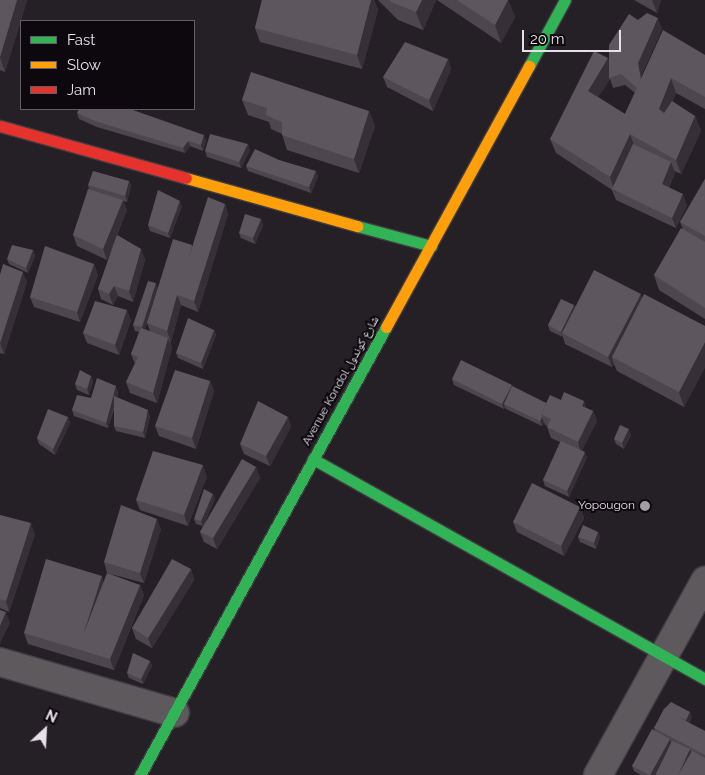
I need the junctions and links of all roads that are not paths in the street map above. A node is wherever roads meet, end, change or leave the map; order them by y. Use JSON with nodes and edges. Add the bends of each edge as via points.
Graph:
{"nodes":[{"id":1,"x":565,"y":0,"type":"edge"},
{"id":2,"x":0,"y":126,"type":"edge"},
{"id":3,"x":431,"y":246,"type":"junction"},
{"id":4,"x":312,"y":459,"type":"junction"},
{"id":5,"x":705,"y":581,"type":"edge"},
{"id":6,"x":663,"y":656,"type":"junction"},
{"id":7,"x":0,"y":662,"type":"edge"},
{"id":8,"x":705,"y":679,"type":"edge"},
{"id":9,"x":175,"y":713,"type":"junction"},
{"id":10,"x":140,"y":775,"type":"edge"},
{"id":11,"x":598,"y":775,"type":"edge"}],
"edges":[{"from":1,"to":3,"type":"street","name":"Avenue Kondol شارع كوندول"},
{"from":2,"to":3,"type":"street"},
{"from":3,"to":4,"type":"street","name":"Avenue Kondol شارع كوندول"},
{"from":4,"to":6,"type":"street"},
{"from":4,"to":9,"type":"street","name":"Avenue Kondol شارع كوندول"},
{"from":5,"to":6,"type":"street"},
{"from":6,"to":8,"type":"street"},
{"from":6,"to":11,"type":"street"},
{"from":7,"to":9,"type":"street"},
{"from":9,"to":10,"type":"street","name":"Avenue Kondol شارع كوندول"}]}
